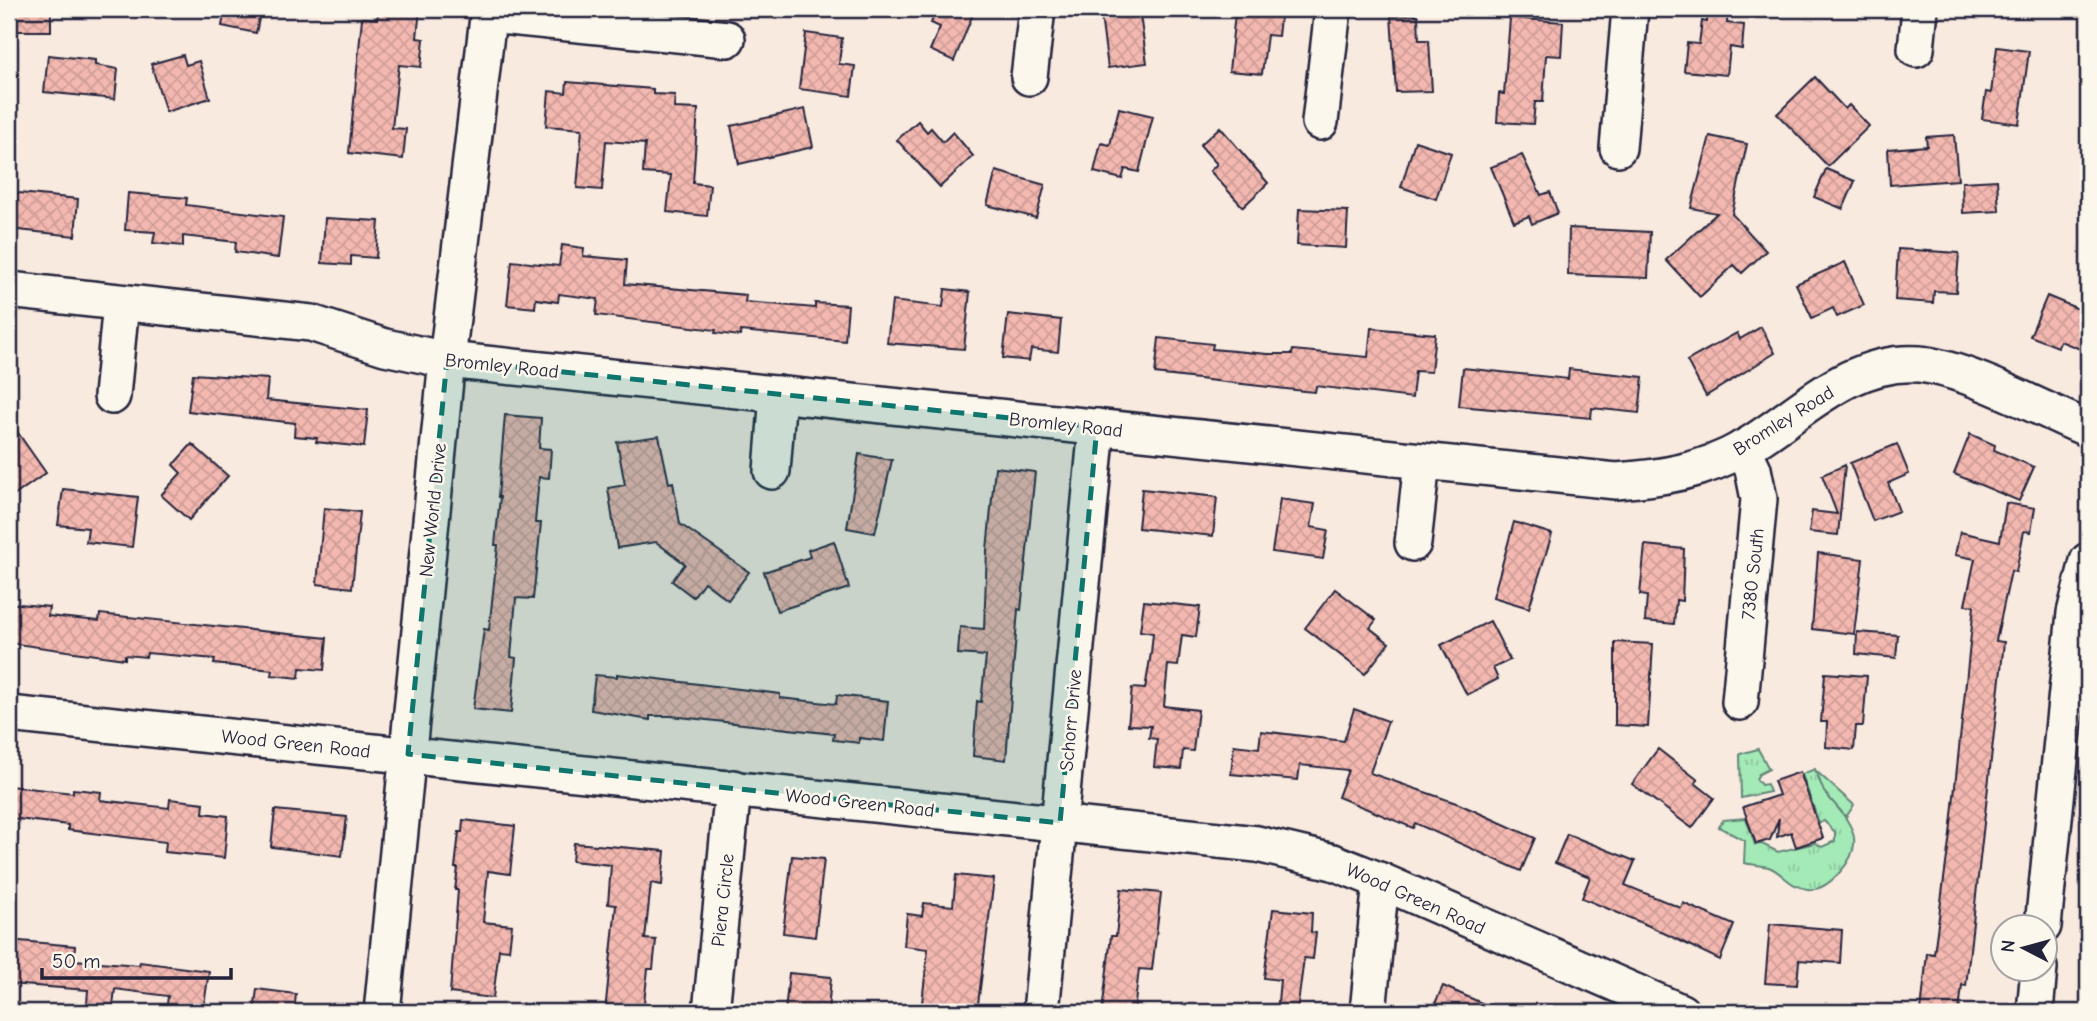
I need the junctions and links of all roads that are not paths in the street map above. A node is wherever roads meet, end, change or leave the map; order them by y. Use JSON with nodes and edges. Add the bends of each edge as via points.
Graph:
{"nodes":[{"id":1,"x":1037,"y":9,"type":"edge"},
{"id":2,"x":1333,"y":9,"type":"edge"},
{"id":3,"x":1630,"y":9,"type":"edge"},
{"id":4,"x":1920,"y":9,"type":"edge"},
{"id":5,"x":488,"y":12,"type":"edge"},
{"id":6,"x":727,"y":39,"type":"dead end"},
{"id":7,"x":1916,"y":49,"type":"dead end"},
{"id":8,"x":1029,"y":77,"type":"dead end"},
{"id":9,"x":1320,"y":122,"type":"dead end"},
{"id":10,"x":1618,"y":148,"type":"dead end"},
{"id":11,"x":9,"y":290,"type":"edge"},
{"id":12,"x":121,"y":303,"type":"junction"},
{"id":13,"x":447,"y":360,"type":"junction"},
{"id":14,"x":778,"y":394,"type":"junction"},
{"id":15,"x":112,"y":396,"type":"dead end"},
{"id":16,"x":1097,"y":427,"type":"junction"},
{"id":17,"x":2088,"y":429,"type":"edge"},
{"id":18,"x":1743,"y":448,"type":"junction"},
{"id":19,"x":1422,"y":462,"type":"junction"},
{"id":20,"x":772,"y":471,"type":"dead end"},
{"id":21,"x":1413,"y":543,"type":"dead end"},
{"id":22,"x":2088,"y":561,"type":"edge"},
{"id":23,"x":1740,"y":702,"type":"dead end"},
{"id":24,"x":9,"y":714,"type":"edge"},
{"id":25,"x":408,"y":754,"type":"junction"},
{"id":26,"x":733,"y":788,"type":"junction"},
{"id":27,"x":1060,"y":823,"type":"junction"},
{"id":28,"x":1381,"y":881,"type":"junction"},
{"id":29,"x":2044,"y":912,"type":"edge"},
{"id":30,"x":2038,"y":982,"type":"edge"},
{"id":31,"x":382,"y":1012,"type":"edge"},
{"id":32,"x":711,"y":1012,"type":"edge"},
{"id":33,"x":1041,"y":1012,"type":"edge"},
{"id":34,"x":1368,"y":1012,"type":"edge"},
{"id":35,"x":1681,"y":1012,"type":"edge"},
{"id":36,"x":2035,"y":1012,"type":"edge"}],
"edges":[{"from":1,"to":8,"type":"street"},
{"from":2,"to":9,"type":"street"},
{"from":3,"to":10,"type":"street"},
{"from":4,"to":7,"type":"street"},
{"from":5,"to":6,"type":"street"},
{"from":5,"to":13,"type":"street","name":"New World Drive"},
{"from":11,"to":12,"type":"street","name":"Bromley Road"},
{"from":12,"to":13,"type":"street","name":"Bromley Road","via":[[312,323],[385,347]]},
{"from":12,"to":15,"type":"street"},
{"from":13,"to":14,"type":"street","name":"Bromley Road"},
{"from":13,"to":25,"type":"street","name":"New World Drive"},
{"from":14,"to":16,"type":"street","name":"Bromley Road"},
{"from":14,"to":20,"type":"street"},
{"from":16,"to":19,"type":"street","name":"Bromley Road"},
{"from":16,"to":27,"type":"street","name":"Schorr Drive"},
{"from":17,"to":18,"type":"street","name":"Bromley Road","via":[[1950,370],[1892,365],[1826,390]]},
{"from":18,"to":19,"type":"street","name":"Bromley Road","via":[[1698,468],[1658,478],[1616,481]]},
{"from":18,"to":23,"type":"street","name":"7380 South","via":[[1759,499]]},
{"from":19,"to":21,"type":"street"},
{"from":22,"to":29,"type":"street","via":[[2075,613]]},
{"from":24,"to":25,"type":"street","name":"Wood Green Road"},
{"from":25,"to":26,"type":"street","name":"Wood Green Road"},
{"from":25,"to":31,"type":"street","name":"New World Drive"},
{"from":26,"to":27,"type":"street","name":"Wood Green Road"},
{"from":26,"to":32,"type":"street","name":"Piera Circle"},
{"from":27,"to":28,"type":"street","name":"Wood Green Road","via":[[1257,844],[1333,862]]},
{"from":27,"to":33,"type":"street","name":"Schorr Drive"},
{"from":28,"to":34,"type":"street"},
{"from":28,"to":35,"type":"street","name":"Wood Green Road"},
{"from":30,"to":36,"type":"street"}]}
